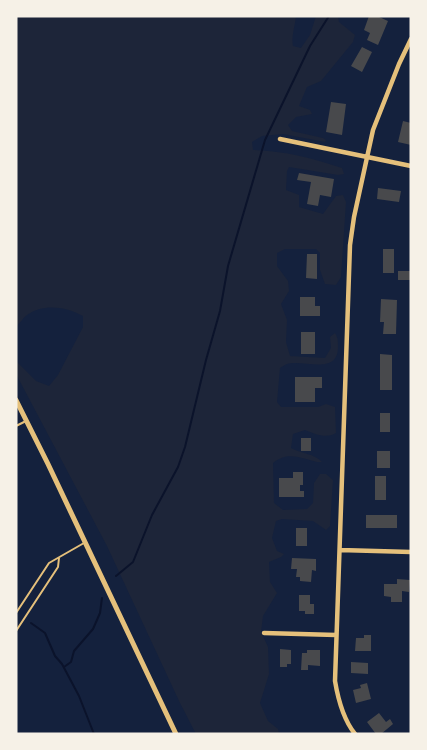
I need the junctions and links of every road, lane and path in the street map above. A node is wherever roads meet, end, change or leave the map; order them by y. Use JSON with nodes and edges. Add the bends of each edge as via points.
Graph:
{"nodes":[{"id":1,"x":411,"y":39,"type":"edge"},
{"id":2,"x":280,"y":140,"type":"dead end"},
{"id":3,"x":366,"y":157,"type":"junction"},
{"id":4,"x":411,"y":166,"type":"edge"},
{"id":5,"x":16,"y":400,"type":"edge"},
{"id":6,"x":27,"y":421,"type":"junction"},
{"id":7,"x":16,"y":426,"type":"edge"},
{"id":8,"x":86,"y":542,"type":"junction"},
{"id":9,"x":340,"y":550,"type":"junction"},
{"id":10,"x":411,"y":552,"type":"edge"},
{"id":11,"x":59,"y":558,"type":"junction"},
{"id":12,"x":16,"y":613,"type":"edge"},
{"id":13,"x":16,"y":631,"type":"edge"},
{"id":14,"x":264,"y":633,"type":"dead end"},
{"id":15,"x":336,"y":634,"type":"junction"},
{"id":16,"x":176,"y":734,"type":"edge"},
{"id":17,"x":355,"y":734,"type":"edge"}],
"edges":[{"from":1,"to":3,"type":"street","via":[[373,130]]},
{"from":2,"to":3,"type":"street"},
{"from":3,"to":4,"type":"street"},
{"from":3,"to":9,"type":"street","via":[[350,245]]},
{"from":5,"to":6,"type":"street"},
{"from":6,"to":7,"type":"lane"},
{"from":6,"to":8,"type":"street"},
{"from":8,"to":11,"type":"lane"},
{"from":8,"to":16,"type":"street"},
{"from":9,"to":10,"type":"street"},
{"from":9,"to":15,"type":"street"},
{"from":11,"to":12,"type":"lane","via":[[49,563]]},
{"from":11,"to":13,"type":"lane","via":[[58,567]]},
{"from":14,"to":15,"type":"street"},
{"from":15,"to":17,"type":"street","via":[[338,700]]}]}
